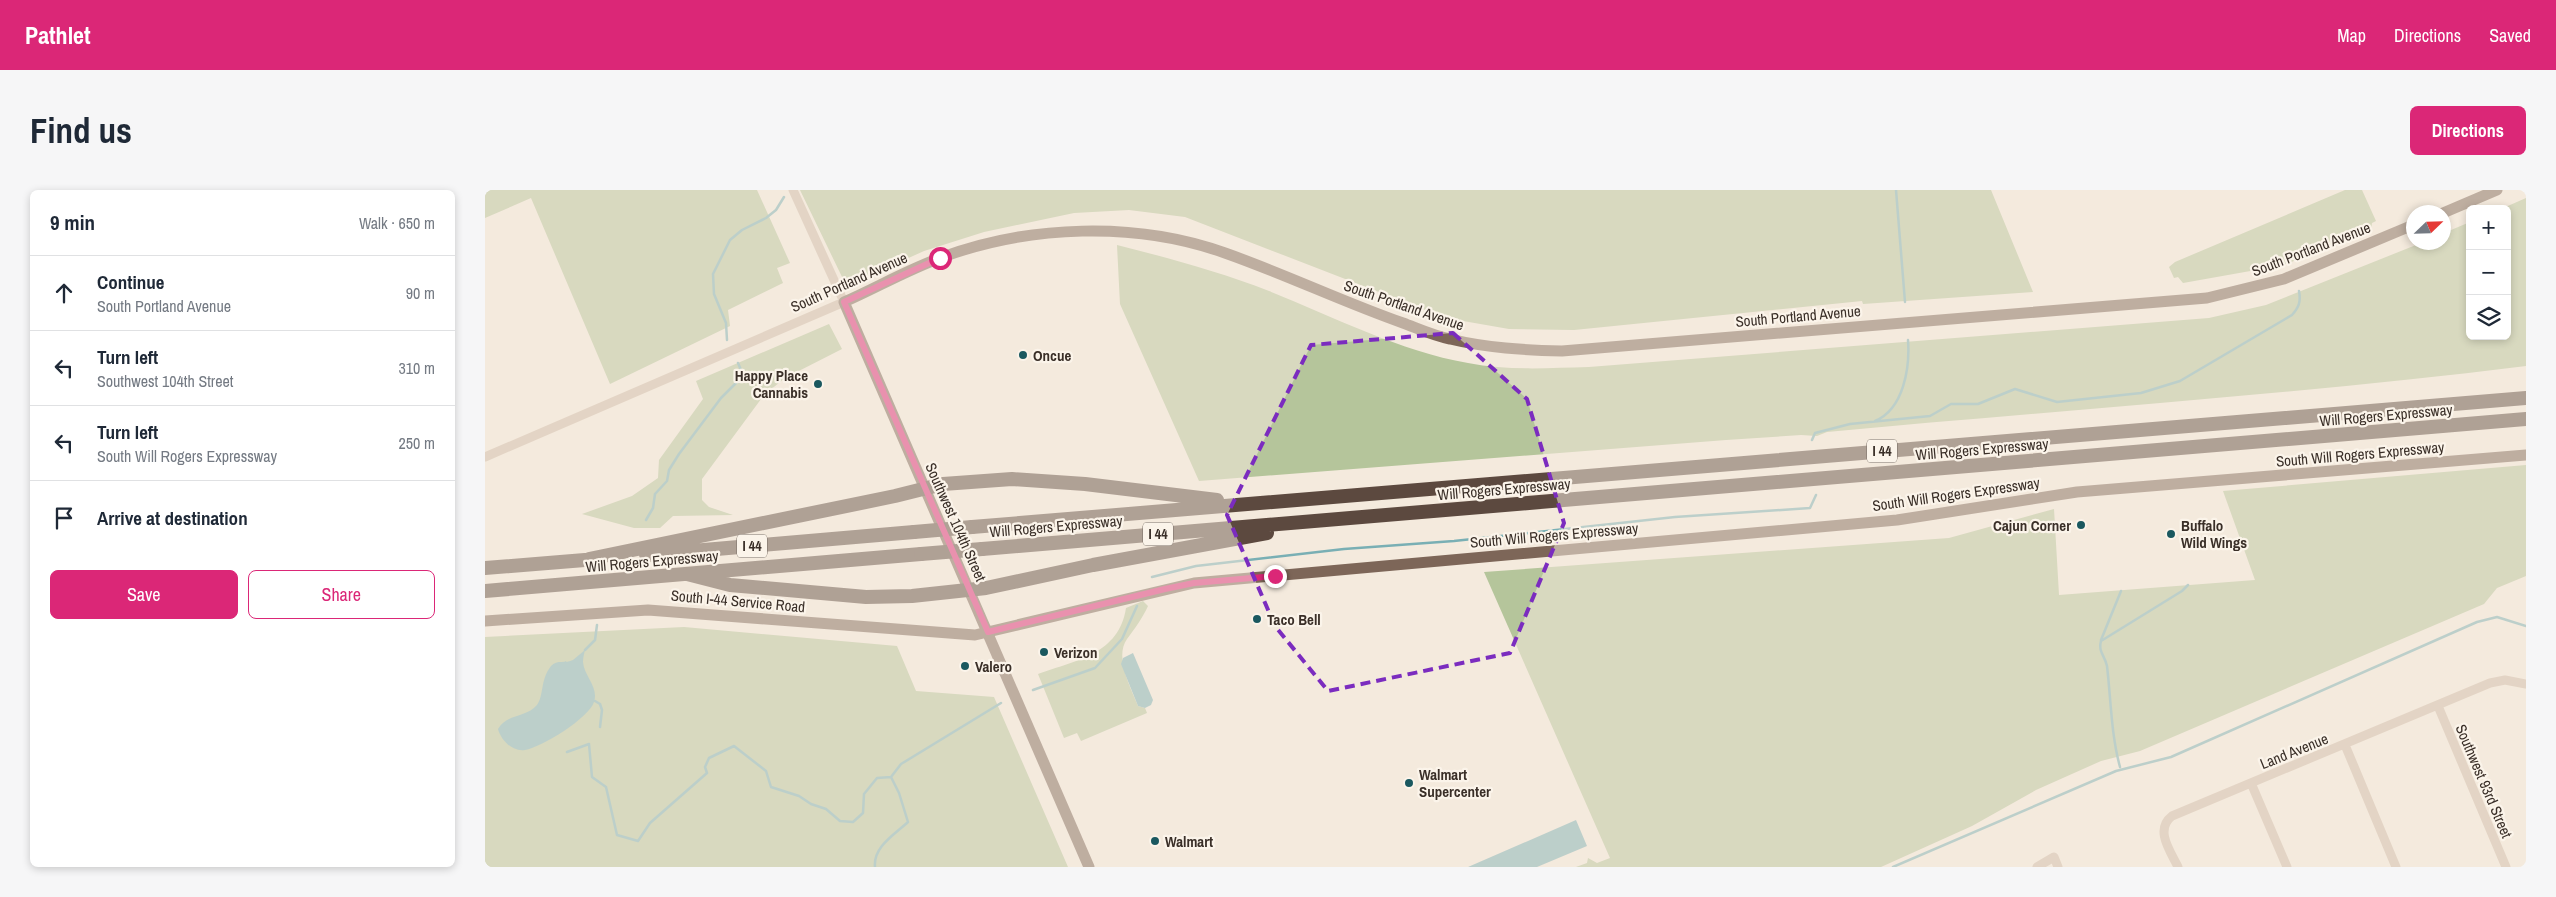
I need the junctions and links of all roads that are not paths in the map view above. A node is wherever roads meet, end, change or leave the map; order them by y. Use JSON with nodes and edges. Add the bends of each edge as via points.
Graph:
{"nodes":[{"id":1,"x":793,"y":190,"type":"edge"},
{"id":2,"x":2497,"y":190,"type":"edge"},
{"id":3,"x":2451,"y":210,"type":"edge"},
{"id":4,"x":2406,"y":228,"type":"edge"},
{"id":5,"x":844,"y":302,"type":"junction"},
{"id":6,"x":2526,"y":397,"type":"edge"},
{"id":7,"x":2526,"y":419,"type":"edge"},
{"id":8,"x":2526,"y":454,"type":"edge"},
{"id":9,"x":485,"y":457,"type":"edge"},
{"id":10,"x":925,"y":488,"type":"junction"},
{"id":11,"x":1253,"y":504,"type":"junction"},
{"id":12,"x":1334,"y":520,"type":"junction"},
{"id":13,"x":589,"y":560,"type":"junction"},
{"id":14,"x":485,"y":568,"type":"edge"},
{"id":15,"x":687,"y":574,"type":"junction"},
{"id":16,"x":969,"y":589,"type":"junction"},
{"id":17,"x":485,"y":591,"type":"edge"},
{"id":18,"x":485,"y":621,"type":"edge"},
{"id":19,"x":988,"y":632,"type":"junction"},
{"id":20,"x":2526,"y":684,"type":"edge"},
{"id":21,"x":2438,"y":706,"type":"junction"},
{"id":22,"x":2345,"y":745,"type":"junction"},
{"id":23,"x":2251,"y":783,"type":"junction"},
{"id":24,"x":1089,"y":867,"type":"edge"},
{"id":25,"x":2037,"y":867,"type":"edge"},
{"id":26,"x":2058,"y":867,"type":"edge"},
{"id":27,"x":2178,"y":867,"type":"edge"},
{"id":28,"x":2287,"y":867,"type":"edge"},
{"id":29,"x":2397,"y":867,"type":"edge"},
{"id":30,"x":2506,"y":867,"type":"edge"}],
"edges":[{"from":1,"to":5,"type":"street","name":"Southwest 104th Street"},
{"from":2,"to":3,"type":"main road"},
{"from":4,"to":5,"type":"main road","name":"South Portland Avenue","via":[[2284,279],[2207,298],[1562,351],[1505,349],[1449,339],[1363,309],[1224,252],[1173,239],[1117,232],[1059,232],[981,246],[940,258]]},
{"from":5,"to":9,"type":"street","name":"South Portland Avenue"},
{"from":5,"to":10,"type":"main road","name":"Southwest 104th Street"},
{"from":6,"to":11,"type":"highway","name":"Will Rogers Expressway","number":"I 44"},
{"from":7,"to":12,"type":"highway","name":"Will Rogers Expressway","number":"I 44"},
{"from":8,"to":19,"type":"main road","name":"South Will Rogers Expressway","via":[[2077,492],[1897,520],[1194,583]]},
{"from":10,"to":11,"type":"highway","via":[[951,483],[1033,480]]},
{"from":10,"to":13,"type":"highway"},
{"from":10,"to":16,"type":"main road","name":"Southwest 104th Street"},
{"from":11,"to":13,"type":"highway","name":"Will Rogers Expressway","number":"I 44","bridge":true},
{"from":12,"to":15,"type":"highway","name":"Will Rogers Expressway","number":"I 44","bridge":true},
{"from":12,"to":16,"type":"highway"},
{"from":13,"to":14,"type":"highway","name":"Will Rogers Expressway","number":"I 44"},
{"from":15,"to":16,"type":"highway","via":[[730,585],[866,597],[912,596]]},
{"from":15,"to":17,"type":"highway","name":"Will Rogers Expressway","number":"I 44"},
{"from":16,"to":19,"type":"main road","name":"Southwest 104th Street"},
{"from":18,"to":19,"type":"main road","name":"South I-44 Service Road","via":[[648,610],[966,634]]},
{"from":19,"to":24,"type":"main road","name":"Southwest 104th Street"},
{"from":20,"to":21,"type":"street","name":"Land Avenue","via":[[2497,681]]},
{"from":21,"to":22,"type":"street","name":"Land Avenue"},
{"from":21,"to":30,"type":"street","name":"Southwest 93rd Street"},
{"from":22,"to":23,"type":"street","name":"Land Avenue"},
{"from":22,"to":29,"type":"street"},
{"from":23,"to":27,"type":"street","name":"Land Avenue","via":[[2172,816],[2165,825],[2165,839]]},
{"from":23,"to":28,"type":"street"},
{"from":25,"to":26,"type":"street","via":[[2054,857]]}]}
